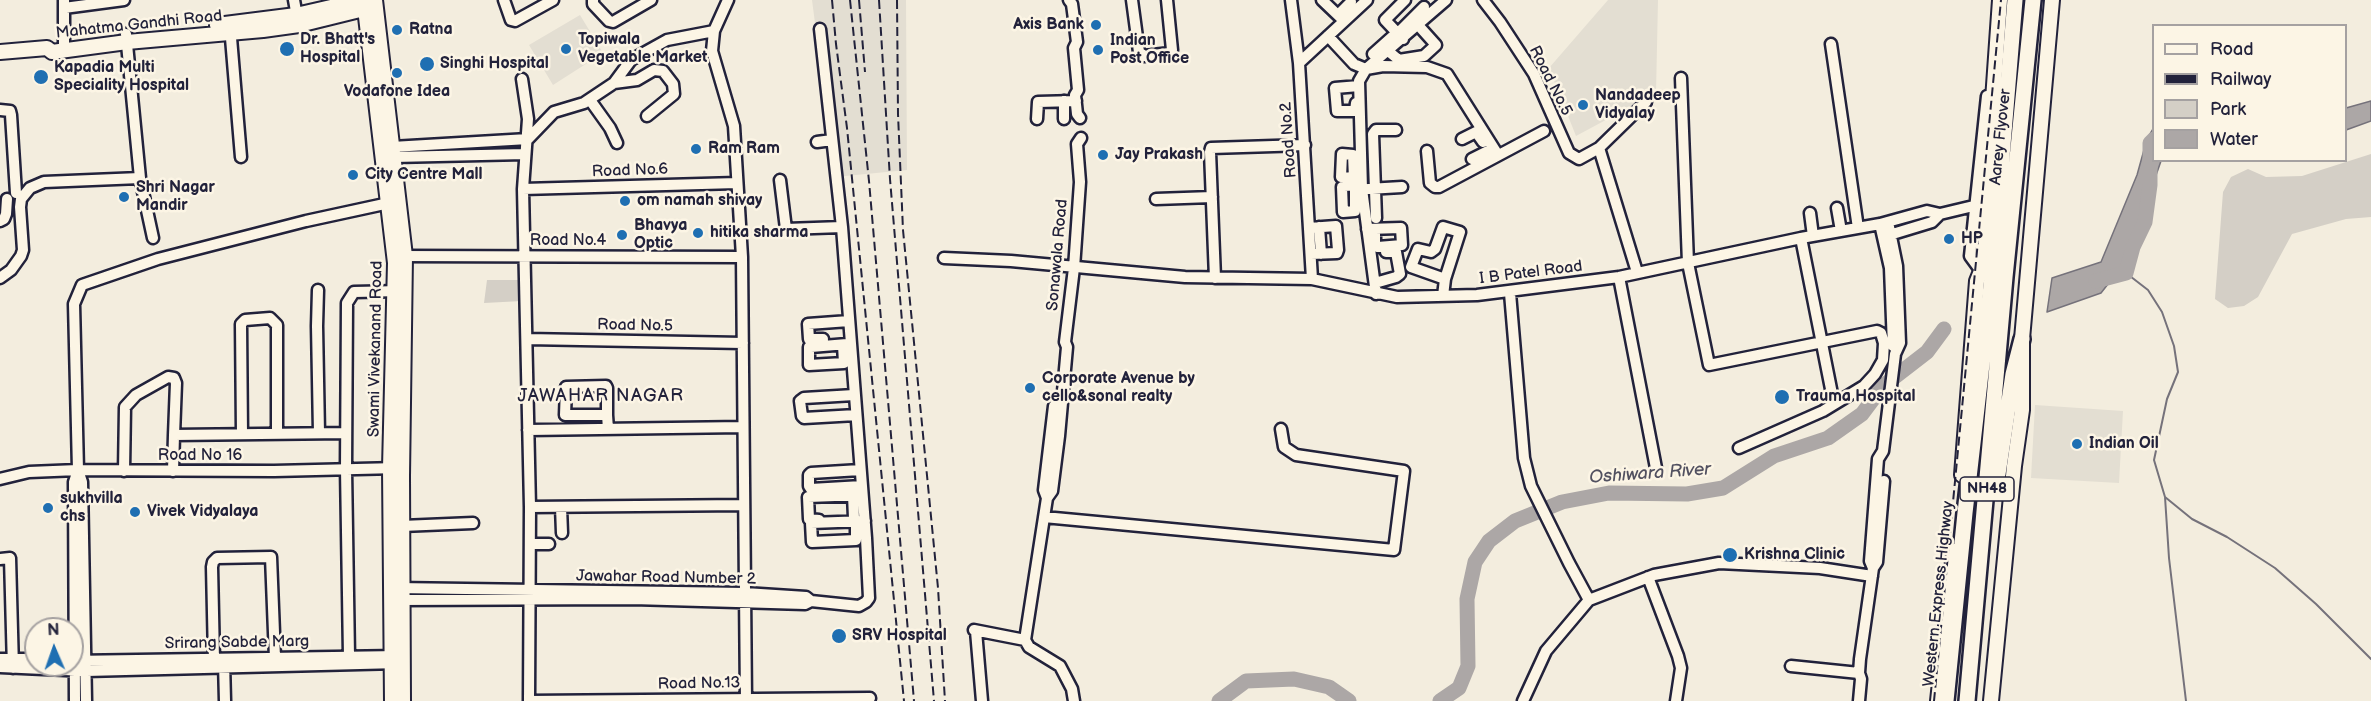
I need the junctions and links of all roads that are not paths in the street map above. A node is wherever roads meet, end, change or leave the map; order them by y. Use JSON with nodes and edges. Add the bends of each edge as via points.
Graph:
{"nodes":[{"id":1,"x":124,"y":0,"type":"edge"},
{"id":2,"x":294,"y":0,"type":"edge"},
{"id":3,"x":504,"y":0,"type":"edge"},
{"id":4,"x":553,"y":0,"type":"edge"},
{"id":5,"x":593,"y":0,"type":"edge"},
{"id":6,"x":651,"y":0,"type":"edge"},
{"id":7,"x":729,"y":0,"type":"edge"},
{"id":8,"x":1069,"y":0,"type":"edge"},
{"id":9,"x":1132,"y":0,"type":"edge"},
{"id":10,"x":1167,"y":0,"type":"edge"},
{"id":11,"x":1291,"y":0,"type":"edge"},
{"id":12,"x":1322,"y":0,"type":"edge"},
{"id":13,"x":1367,"y":0,"type":"edge"},
{"id":14,"x":1405,"y":0,"type":"edge"},
{"id":15,"x":1446,"y":0,"type":"edge"},
{"id":16,"x":1483,"y":0,"type":"edge"},
{"id":17,"x":2015,"y":0,"type":"edge"},
{"id":18,"x":2033,"y":0,"type":"edge"},
{"id":19,"x":2052,"y":0,"type":"edge"},
{"id":20,"x":370,"y":2,"type":"edge"},
{"id":21,"x":64,"y":4,"type":"edge"},
{"id":22,"x":1353,"y":4,"type":"edge"},
{"id":23,"x":1424,"y":7,"type":"edge"},
{"id":24,"x":2000,"y":7,"type":"edge"},
{"id":25,"x":1341,"y":18,"type":"junction"},
{"id":26,"x":298,"y":20,"type":"junction"},
{"id":27,"x":1420,"y":27,"type":"junction"},
{"id":28,"x":230,"y":28,"type":"junction"},
{"id":29,"x":820,"y":29,"type":"dead end"},
{"id":30,"x":714,"y":31,"type":"junction"},
{"id":31,"x":1328,"y":36,"type":"junction"},
{"id":32,"x":127,"y":38,"type":"junction"},
{"id":33,"x":1399,"y":39,"type":"junction"},
{"id":34,"x":1831,"y":44,"type":"dead end"},
{"id":35,"x":64,"y":46,"type":"junction"},
{"id":36,"x":0,"y":52,"type":"edge"},
{"id":37,"x":1384,"y":52,"type":"junction"},
{"id":38,"x":1299,"y":63,"type":"junction"},
{"id":39,"x":1366,"y":69,"type":"junction"},
{"id":40,"x":1681,"y":78,"type":"dead end"},
{"id":41,"x":522,"y":79,"type":"dead end"},
{"id":42,"x":614,"y":83,"type":"junction"},
{"id":43,"x":1357,"y":86,"type":"junction"},
{"id":44,"x":1077,"y":96,"type":"junction"},
{"id":45,"x":590,"y":100,"type":"junction"},
{"id":46,"x":1064,"y":101,"type":"junction"},
{"id":47,"x":1646,"y":102,"type":"dead end"},
{"id":48,"x":1358,"y":107,"type":"junction"},
{"id":49,"x":0,"y":110,"type":"edge"},
{"id":50,"x":647,"y":116,"type":"dead end"},
{"id":51,"x":1037,"y":119,"type":"dead end"},
{"id":52,"x":1064,"y":119,"type":"dead end"},
{"id":53,"x":1396,"y":130,"type":"dead end"},
{"id":54,"x":1544,"y":132,"type":"dead end"},
{"id":55,"x":528,"y":139,"type":"junction"},
{"id":56,"x":1462,"y":139,"type":"dead end"},
{"id":57,"x":832,"y":141,"type":"junction"},
{"id":58,"x":817,"y":142,"type":"dead end"},
{"id":59,"x":617,"y":143,"type":"dead end"},
{"id":60,"x":1305,"y":145,"type":"junction"},
{"id":61,"x":1599,"y":148,"type":"junction"},
{"id":62,"x":1361,"y":150,"type":"junction"},
{"id":63,"x":1373,"y":150,"type":"junction"},
{"id":64,"x":1427,"y":151,"type":"dead end"},
{"id":65,"x":393,"y":152,"type":"junction"},
{"id":66,"x":525,"y":154,"type":"junction"},
{"id":67,"x":1493,"y":155,"type":"junction"},
{"id":68,"x":241,"y":158,"type":"dead end"},
{"id":69,"x":1473,"y":159,"type":"dead end"},
{"id":70,"x":140,"y":178,"type":"junction"},
{"id":71,"x":780,"y":180,"type":"dead end"},
{"id":72,"x":738,"y":183,"type":"junction"},
{"id":73,"x":1360,"y":186,"type":"junction"},
{"id":74,"x":1402,"y":187,"type":"dead end"},
{"id":75,"x":1375,"y":188,"type":"junction"},
{"id":76,"x":523,"y":189,"type":"junction"},
{"id":77,"x":12,"y":196,"type":"edge"},
{"id":78,"x":1212,"y":197,"type":"junction"},
{"id":79,"x":1156,"y":199,"type":"dead end"},
{"id":80,"x":389,"y":203,"type":"junction"},
{"id":81,"x":1981,"y":204,"type":"junction"},
{"id":82,"x":1837,"y":208,"type":"dead end"},
{"id":83,"x":1810,"y":213,"type":"dead end"},
{"id":84,"x":1940,"y":214,"type":"junction"},
{"id":85,"x":0,"y":221,"type":"edge"},
{"id":86,"x":1884,"y":223,"type":"junction"},
{"id":87,"x":1372,"y":225,"type":"junction"},
{"id":88,"x":842,"y":227,"type":"junction"},
{"id":89,"x":1314,"y":228,"type":"junction"},
{"id":90,"x":1858,"y":228,"type":"junction"},
{"id":91,"x":1841,"y":231,"type":"junction"},
{"id":92,"x":1813,"y":236,"type":"junction"},
{"id":93,"x":1887,"y":236,"type":"junction"},
{"id":94,"x":153,"y":238,"type":"dead end"},
{"id":95,"x":1801,"y":238,"type":"junction"},
{"id":96,"x":1373,"y":249,"type":"junction"},
{"id":97,"x":1316,"y":254,"type":"junction"},
{"id":98,"x":400,"y":256,"type":"junction"},
{"id":99,"x":525,"y":256,"type":"junction"},
{"id":100,"x":742,"y":257,"type":"junction"},
{"id":101,"x":944,"y":258,"type":"dead end"},
{"id":102,"x":1688,"y":263,"type":"junction"},
{"id":103,"x":1074,"y":268,"type":"junction"},
{"id":104,"x":1638,"y":272,"type":"junction"},
{"id":105,"x":1993,"y":275,"type":"junction"},
{"id":106,"x":1618,"y":277,"type":"junction"},
{"id":107,"x":0,"y":278,"type":"edge"},
{"id":108,"x":1215,"y":278,"type":"junction"},
{"id":109,"x":1312,"y":279,"type":"junction"},
{"id":110,"x":1445,"y":279,"type":"junction"},
{"id":111,"x":1377,"y":286,"type":"junction"},
{"id":112,"x":318,"y":290,"type":"dead end"},
{"id":113,"x":400,"y":291,"type":"junction"},
{"id":114,"x":1510,"y":292,"type":"junction"},
{"id":115,"x":1443,"y":296,"type":"junction"},
{"id":116,"x":527,"y":339,"type":"junction"},
{"id":117,"x":2022,"y":339,"type":"junction"},
{"id":118,"x":1821,"y":342,"type":"junction"},
{"id":119,"x":742,"y":343,"type":"junction"},
{"id":120,"x":841,"y":395,"type":"junction"},
{"id":121,"x":854,"y":395,"type":"junction"},
{"id":122,"x":1834,"y":404,"type":"junction"},
{"id":123,"x":607,"y":415,"type":"junction"},
{"id":124,"x":856,"y":415,"type":"junction"},
{"id":125,"x":573,"y":416,"type":"junction"},
{"id":126,"x":843,"y":416,"type":"junction"},
{"id":127,"x":743,"y":427,"type":"junction"},
{"id":128,"x":573,"y":429,"type":"junction"},
{"id":129,"x":608,"y":429,"type":"junction"},
{"id":130,"x":1281,"y":429,"type":"dead end"},
{"id":131,"x":528,"y":430,"type":"junction"},
{"id":132,"x":277,"y":433,"type":"junction"},
{"id":133,"x":319,"y":433,"type":"junction"},
{"id":134,"x":346,"y":433,"type":"junction"},
{"id":135,"x":242,"y":434,"type":"junction"},
{"id":136,"x":174,"y":435,"type":"junction"},
{"id":137,"x":1738,"y":448,"type":"dead end"},
{"id":138,"x":396,"y":468,"type":"junction"},
{"id":139,"x":1656,"y":468,"type":"dead end"},
{"id":140,"x":346,"y":469,"type":"junction"},
{"id":141,"x":78,"y":470,"type":"junction"},
{"id":142,"x":860,"y":470,"type":"junction"},
{"id":143,"x":124,"y":471,"type":"junction"},
{"id":144,"x":173,"y":471,"type":"junction"},
{"id":145,"x":845,"y":471,"type":"junction"},
{"id":146,"x":0,"y":479,"type":"edge"},
{"id":147,"x":856,"y":490,"type":"junction"},
{"id":148,"x":1987,"y":491,"type":"junction"},
{"id":149,"x":744,"y":505,"type":"junction"},
{"id":150,"x":530,"y":507,"type":"junction"},
{"id":151,"x":561,"y":507,"type":"junction"},
{"id":152,"x":1044,"y":517,"type":"junction"},
{"id":153,"x":860,"y":519,"type":"junction"},
{"id":154,"x":473,"y":524,"type":"dead end"},
{"id":155,"x":402,"y":526,"type":"junction"},
{"id":156,"x":562,"y":533,"type":"dead end"},
{"id":157,"x":861,"y":538,"type":"junction"},
{"id":158,"x":530,"y":544,"type":"junction"},
{"id":159,"x":549,"y":544,"type":"dead end"},
{"id":160,"x":0,"y":559,"type":"edge"},
{"id":161,"x":1873,"y":572,"type":"junction"},
{"id":162,"x":1648,"y":577,"type":"junction"},
{"id":163,"x":396,"y":594,"type":"junction"},
{"id":164,"x":530,"y":595,"type":"junction"},
{"id":165,"x":633,"y":595,"type":"junction"},
{"id":166,"x":745,"y":597,"type":"junction"},
{"id":167,"x":1589,"y":600,"type":"junction"},
{"id":168,"x":78,"y":617,"type":"edge"},
{"id":169,"x":1025,"y":640,"type":"junction"},
{"id":170,"x":349,"y":656,"type":"junction"},
{"id":171,"x":275,"y":658,"type":"junction"},
{"id":172,"x":0,"y":659,"type":"edge"},
{"id":173,"x":397,"y":659,"type":"junction"},
{"id":174,"x":24,"y":661,"type":"edge"},
{"id":175,"x":220,"y":662,"type":"junction"},
{"id":176,"x":13,"y":663,"type":"junction"},
{"id":177,"x":24,"y":663,"type":"edge"},
{"id":178,"x":84,"y":665,"type":"edge"},
{"id":179,"x":1791,"y":666,"type":"dead end"},
{"id":180,"x":0,"y":668,"type":"edge"},
{"id":181,"x":1859,"y":673,"type":"junction"},
{"id":182,"x":80,"y":677,"type":"edge"},
{"id":183,"x":81,"y":698,"type":"edge"},
{"id":184,"x":870,"y":698,"type":"dead end"},
{"id":185,"x":746,"y":700,"type":"edge"},
{"id":186,"x":225,"y":701,"type":"edge"},
{"id":187,"x":392,"y":701,"type":"edge"},
{"id":188,"x":403,"y":701,"type":"edge"},
{"id":189,"x":529,"y":701,"type":"edge"},
{"id":190,"x":982,"y":701,"type":"edge"},
{"id":191,"x":1074,"y":701,"type":"edge"},
{"id":192,"x":1523,"y":701,"type":"edge"},
{"id":193,"x":1676,"y":701,"type":"edge"},
{"id":194,"x":1853,"y":701,"type":"edge"},
{"id":195,"x":1858,"y":701,"type":"edge"},
{"id":196,"x":1938,"y":701,"type":"edge"},
{"id":197,"x":1946,"y":701,"type":"edge"},
{"id":198,"x":1967,"y":701,"type":"edge"},
{"id":199,"x":1991,"y":701,"type":"edge"}],
"edges":[{"from":1,"to":21,"type":"street"},
{"from":2,"to":26,"type":"street"},
{"from":3,"to":4,"type":"street","via":[[511,20],[515,21]]},
{"from":5,"to":6,"type":"street","via":[[613,22]]},
{"from":7,"to":30,"type":"street"},
{"from":8,"to":44,"type":"street","name":"Sonawala Road","via":[[1077,42]]},
{"from":9,"to":10,"type":"street","via":[[1139,52],[1144,56],[1172,50]]},
{"from":11,"to":38,"type":"street","name":"Road No.2"},
{"from":12,"to":25,"type":"street"},
{"from":13,"to":22,"type":"street"},
{"from":14,"to":33,"type":"street","via":[[1385,20]]},
{"from":15,"to":23,"type":"street"},
{"from":16,"to":61,"type":"street","name":"Road No.5","via":[[1533,74],[1572,157],[1579,159]]},
{"from":17,"to":105,"type":"highway","name":"Aarey Flyover","number":"NH48"},
{"from":18,"to":105,"type":"highway","name":"Aarey Flyover","number":"NH48"},
{"from":19,"to":117,"type":"main road"},
{"from":20,"to":26,"type":"main road","name":"Mahatma Gandhi Road"},
{"from":20,"to":65,"type":"main road","name":"Swami Vivekanand Road"},
{"from":20,"to":80,"type":"main road","name":"Swami Vivekanand Road"},
{"from":21,"to":35,"type":"street"},
{"from":22,"to":25,"type":"street"},
{"from":23,"to":27,"type":"street"},
{"from":23,"to":33,"type":"street"},
{"from":24,"to":81,"type":"main road"},
{"from":25,"to":31,"type":"street"},
{"from":26,"to":28,"type":"main road","name":"Mahatma Gandhi Road"},
{"from":27,"to":33,"type":"street"},
{"from":27,"to":37,"type":"street","via":[[1436,44],[1422,57],[1399,60]]},
{"from":28,"to":32,"type":"main road","name":"Mahatma Gandhi Road"},
{"from":28,"to":68,"type":"street"},
{"from":29,"to":57,"type":"street"},
{"from":30,"to":42,"type":"street","via":[[667,40],[631,60]]},
{"from":30,"to":72,"type":"street","via":[[712,51],[734,126]]},
{"from":31,"to":38,"type":"street"},
{"from":31,"to":39,"type":"street","via":[[1354,64]]},
{"from":32,"to":35,"type":"main road","name":"Mahatma Gandhi Road"},
{"from":32,"to":70,"type":"street"},
{"from":33,"to":37,"type":"street"},
{"from":34,"to":90,"type":"street"},
{"from":35,"to":36,"type":"main road","name":"Mahatma Gandhi Road","via":[[52,52],[47,48]]},
{"from":37,"to":39,"type":"street"},
{"from":38,"to":60,"type":"street","name":"Road No.2"},
{"from":39,"to":43,"type":"street"},
{"from":39,"to":67,"type":"street","via":[[1427,67],[1447,74]]},
{"from":40,"to":102,"type":"street"},
{"from":41,"to":55,"type":"street"},
{"from":42,"to":45,"type":"street"},
{"from":42,"to":50,"type":"street","via":[[637,80],[654,70],[663,71],[673,84],[674,94]]},
{"from":43,"to":48,"type":"street"},
{"from":43,"to":48,"type":"street","via":[[1335,88],[1337,111],[1355,111]]},
{"from":44,"to":46,"type":"street"},
{"from":44,"to":103,"type":"street","name":"Sonawala Road","via":[[1081,94],[1084,144]]},
{"from":45,"to":55,"type":"street","via":[[554,112]]},
{"from":45,"to":59,"type":"street"},
{"from":46,"to":51,"type":"street","via":[[1038,102]]},
{"from":46,"to":52,"type":"street"},
{"from":47,"to":61,"type":"street"},
{"from":48,"to":62,"type":"street"},
{"from":49,"to":77,"type":"street","via":[[11,114]]},
{"from":53,"to":63,"type":"street","via":[[1374,131]]},
{"from":54,"to":67,"type":"street"},
{"from":55,"to":65,"type":"street"},
{"from":55,"to":66,"type":"street"},
{"from":56,"to":67,"type":"street","via":[[1477,132]]},
{"from":57,"to":58,"type":"street"},
{"from":57,"to":88,"type":"street"},
{"from":60,"to":78,"type":"street","via":[[1211,148]]},
{"from":60,"to":89,"type":"street","name":"Road No.2"},
{"from":61,"to":104,"type":"street"},
{"from":62,"to":63,"type":"street"},
{"from":62,"to":73,"type":"street"},
{"from":63,"to":75,"type":"street"},
{"from":64,"to":67,"type":"street","via":[[1430,183],[1435,187]]},
{"from":65,"to":66,"type":"street"},
{"from":65,"to":98,"type":"main road","name":"Swami Vivekanand Road"},
{"from":66,"to":76,"type":"street"},
{"from":67,"to":69,"type":"street"},
{"from":70,"to":77,"type":"street","via":[[44,182]]},
{"from":70,"to":94,"type":"street"},
{"from":71,"to":88,"type":"street","via":[[786,229]]},
{"from":72,"to":76,"type":"street","name":"Road No.6"},
{"from":72,"to":100,"type":"street"},
{"from":73,"to":75,"type":"street"},
{"from":73,"to":87,"type":"street"},
{"from":74,"to":75,"type":"street"},
{"from":75,"to":87,"type":"street"},
{"from":76,"to":99,"type":"street"},
{"from":77,"to":85,"type":"street"},
{"from":77,"to":107,"type":"street","via":[[23,250],[18,262]]},
{"from":78,"to":79,"type":"street"},
{"from":78,"to":108,"type":"street"},
{"from":80,"to":98,"type":"main road","name":"Swami Vivekanand Road"},
{"from":80,"to":141,"type":"street","via":[[158,259],[82,285],[74,304]]},
{"from":81,"to":84,"type":"street","name":"I B Patel Road"},
{"from":81,"to":105,"type":"main road"},
{"from":82,"to":91,"type":"street"},
{"from":83,"to":92,"type":"street"},
{"from":84,"to":86,"type":"street","name":"I B Patel Road","via":[[1927,211]]},
{"from":84,"to":93,"type":"street","via":[[1932,222]]},
{"from":86,"to":90,"type":"street","name":"I B Patel Road"},
{"from":86,"to":93,"type":"street"},
{"from":87,"to":96,"type":"street"},
{"from":87,"to":96,"type":"street","via":[[1402,230],[1402,245]]},
{"from":88,"to":121,"type":"street","via":[[847,344]]},
{"from":89,"to":97,"type":"street","name":"Road No.2"},
{"from":89,"to":97,"type":"street","via":[[1337,227],[1337,253]]},
{"from":90,"to":91,"type":"street","name":"I B Patel Road"},
{"from":91,"to":92,"type":"street","name":"I B Patel Road"},
{"from":92,"to":95,"type":"street","name":"I B Patel Road"},
{"from":93,"to":161,"type":"street","via":[[1895,359]]},
{"from":95,"to":102,"type":"street","name":"I B Patel Road"},
{"from":95,"to":118,"type":"street"},
{"from":96,"to":111,"type":"street"},
{"from":96,"to":111,"type":"street","via":[[1397,253],[1399,276]]},
{"from":97,"to":109,"type":"street","name":"Road No.2"},
{"from":98,"to":99,"type":"street","name":"Road No.4"},
{"from":98,"to":113,"type":"main road","name":"Swami Vivekanand Road"},
{"from":99,"to":100,"type":"street","name":"Road No.4"},
{"from":99,"to":116,"type":"street"},
{"from":100,"to":119,"type":"street"},
{"from":101,"to":103,"type":"street","name":"I B Patel Road"},
{"from":102,"to":104,"type":"street","name":"I B Patel Road"},
{"from":102,"to":118,"type":"street","via":[[1709,365]]},
{"from":103,"to":108,"type":"street","name":"I B Patel Road"},
{"from":103,"to":152,"type":"street","name":"Sonawala Road","via":[[1059,436],[1052,491]]},
{"from":104,"to":106,"type":"street","name":"I B Patel Road"},
{"from":105,"to":148,"type":"highway","number":"NH48"},
{"from":105,"to":196,"type":"main road","via":[[1977,281],[1962,487]]},
{"from":105,"to":197,"type":"highway","name":"Western Express Highway","number":"NH48"},
{"from":106,"to":114,"type":"street","name":"I B Patel Road"},
{"from":106,"to":139,"type":"street"},
{"from":108,"to":109,"type":"street","name":"I B Patel Road"},
{"from":109,"to":111,"type":"street","name":"I B Patel Road"},
{"from":110,"to":110,"type":"street","via":[[1460,232],[1443,227],[1435,249],[1418,249],[1411,267]]},
{"from":110,"to":115,"type":"street"},
{"from":111,"to":115,"type":"street","name":"I B Patel Road","via":[[1397,297]]},
{"from":112,"to":133,"type":"street"},
{"from":113,"to":134,"type":"street","via":[[354,292],[347,303]]},
{"from":113,"to":138,"type":"main road","name":"Swami Vivekanand Road"},
{"from":114,"to":115,"type":"street","name":"I B Patel Road"},
{"from":114,"to":167,"type":"street","via":[[1521,442],[1532,486]]},
{"from":116,"to":119,"type":"street","name":"Road No.5"},
{"from":116,"to":131,"type":"street"},
{"from":117,"to":148,"type":"highway","via":[[1997,476]]},
{"from":117,"to":199,"type":"main road","via":[[2022,410]]},
{"from":118,"to":122,"type":"street"},
{"from":118,"to":122,"type":"street","via":[[1877,331],[1883,337],[1884,357],[1875,374],[1864,386]]},
{"from":119,"to":127,"type":"street"},
{"from":120,"to":121,"type":"street"},
{"from":120,"to":126,"type":"street"},
{"from":120,"to":126,"type":"street","via":[[800,401],[804,418]]},
{"from":121,"to":124,"type":"street"},
{"from":122,"to":137,"type":"street"},
{"from":123,"to":125,"type":"street"},
{"from":123,"to":125,"type":"street","via":[[607,388],[566,387],[565,414]]},
{"from":123,"to":129,"type":"street"},
{"from":124,"to":126,"type":"street"},
{"from":124,"to":142,"type":"street"},
{"from":125,"to":128,"type":"street"},
{"from":127,"to":129,"type":"street"},
{"from":127,"to":149,"type":"street"},
{"from":128,"to":129,"type":"street"},
{"from":128,"to":131,"type":"street"},
{"from":130,"to":152,"type":"street","via":[[1284,447],[1296,455],[1404,471],[1394,550]]},
{"from":131,"to":150,"type":"street"},
{"from":132,"to":133,"type":"street"},
{"from":132,"to":135,"type":"street"},
{"from":132,"to":135,"type":"street","via":[[277,325],[270,318],[244,320],[241,324]]},
{"from":133,"to":134,"type":"street"},
{"from":134,"to":140,"type":"street"},
{"from":135,"to":136,"type":"street"},
{"from":136,"to":143,"type":"street","via":[[176,383],[168,377],[136,395],[125,407]]},
{"from":136,"to":144,"type":"street"},
{"from":138,"to":140,"type":"street","name":"Road No 16"},
{"from":138,"to":155,"type":"main road","name":"Swami Vivekanand Road"},
{"from":138,"to":163,"type":"main road","name":"Swami Vivekanand Road"},
{"from":140,"to":144,"type":"street","name":"Road No 16"},
{"from":140,"to":170,"type":"street"},
{"from":141,"to":143,"type":"street","name":"Road No 16"},
{"from":141,"to":146,"type":"street","name":"Road No 16","via":[[29,472]]},
{"from":141,"to":168,"type":"street","via":[[74,482]]},
{"from":142,"to":145,"type":"street"},
{"from":142,"to":147,"type":"street"},
{"from":143,"to":144,"type":"street","name":"Road No 16"},
{"from":145,"to":147,"type":"street"},
{"from":145,"to":147,"type":"street","via":[[810,473],[809,486]]},
{"from":147,"to":153,"type":"street"},
{"from":147,"to":153,"type":"street","via":[[811,496],[807,500],[808,517]]},
{"from":148,"to":198,"type":"highway","number":"NH48"},
{"from":149,"to":151,"type":"street"},
{"from":149,"to":166,"type":"street"},
{"from":150,"to":151,"type":"street"},
{"from":150,"to":158,"type":"street"},
{"from":151,"to":156,"type":"street"},
{"from":152,"to":169,"type":"street","name":"Sonawala Road"},
{"from":153,"to":157,"type":"street"},
{"from":153,"to":157,"type":"street","via":[[811,523],[811,541]]},
{"from":154,"to":155,"type":"street"},
{"from":155,"to":163,"type":"main road","name":"Swami Vivekanand Road"},
{"from":157,"to":166,"type":"street","name":"Jawahar Road Number 2","via":[[868,598],[862,605],[812,601],[806,597]]},
{"from":158,"to":159,"type":"street"},
{"from":158,"to":164,"type":"street"},
{"from":160,"to":176,"type":"street","via":[[9,558]]},
{"from":161,"to":162,"type":"street","via":[[1719,562]]},
{"from":161,"to":181,"type":"street"},
{"from":162,"to":167,"type":"street"},
{"from":162,"to":193,"type":"street","via":[[1681,669]]},
{"from":163,"to":164,"type":"street","name":"Jawahar Road Number 2"},
{"from":163,"to":173,"type":"main road","name":"Swami Vivekanand Road"},
{"from":164,"to":165,"type":"street","name":"Jawahar Road Number 2"},
{"from":164,"to":189,"type":"street"},
{"from":165,"to":166,"type":"street","name":"Jawahar Road Number 2"},
{"from":165,"to":166,"type":"street","name":"Jawahar Road Number 2","via":[[682,600]]},
{"from":166,"to":185,"type":"street"},
{"from":167,"to":192,"type":"street","via":[[1546,651]]},
{"from":169,"to":190,"type":"street","via":[[975,630]]},
{"from":169,"to":191,"type":"street","via":[[1029,647],[1060,666]]},
{"from":170,"to":171,"type":"street","name":"Srirang Sabde Marg"},
{"from":170,"to":173,"type":"street","name":"Srirang Sabde Marg"},
{"from":171,"to":175,"type":"street","name":"Srirang Sabde Marg"},
{"from":171,"to":175,"type":"street","via":[[271,557],[217,558],[212,567]]},
{"from":172,"to":176,"type":"street"},
{"from":173,"to":175,"type":"street","name":"Srirang Sabde Marg"},
{"from":173,"to":187,"type":"main road","name":"Swami Vivekanand Road"},
{"from":173,"to":188,"type":"main road","name":"Swami Vivekanand Road"},
{"from":174,"to":176,"type":"street"},
{"from":175,"to":178,"type":"street","name":"Srirang Sabde Marg"},
{"from":175,"to":186,"type":"street"},
{"from":176,"to":177,"type":"street","name":"Srirang Sabde Marg"},
{"from":176,"to":180,"type":"street"},
{"from":179,"to":181,"type":"street"},
{"from":181,"to":194,"type":"street"},
{"from":181,"to":195,"type":"street"},
{"from":182,"to":183,"type":"street"},
{"from":184,"to":185,"type":"street","name":"Road No.13"},
{"from":185,"to":189,"type":"street","name":"Road No.13"}]}
